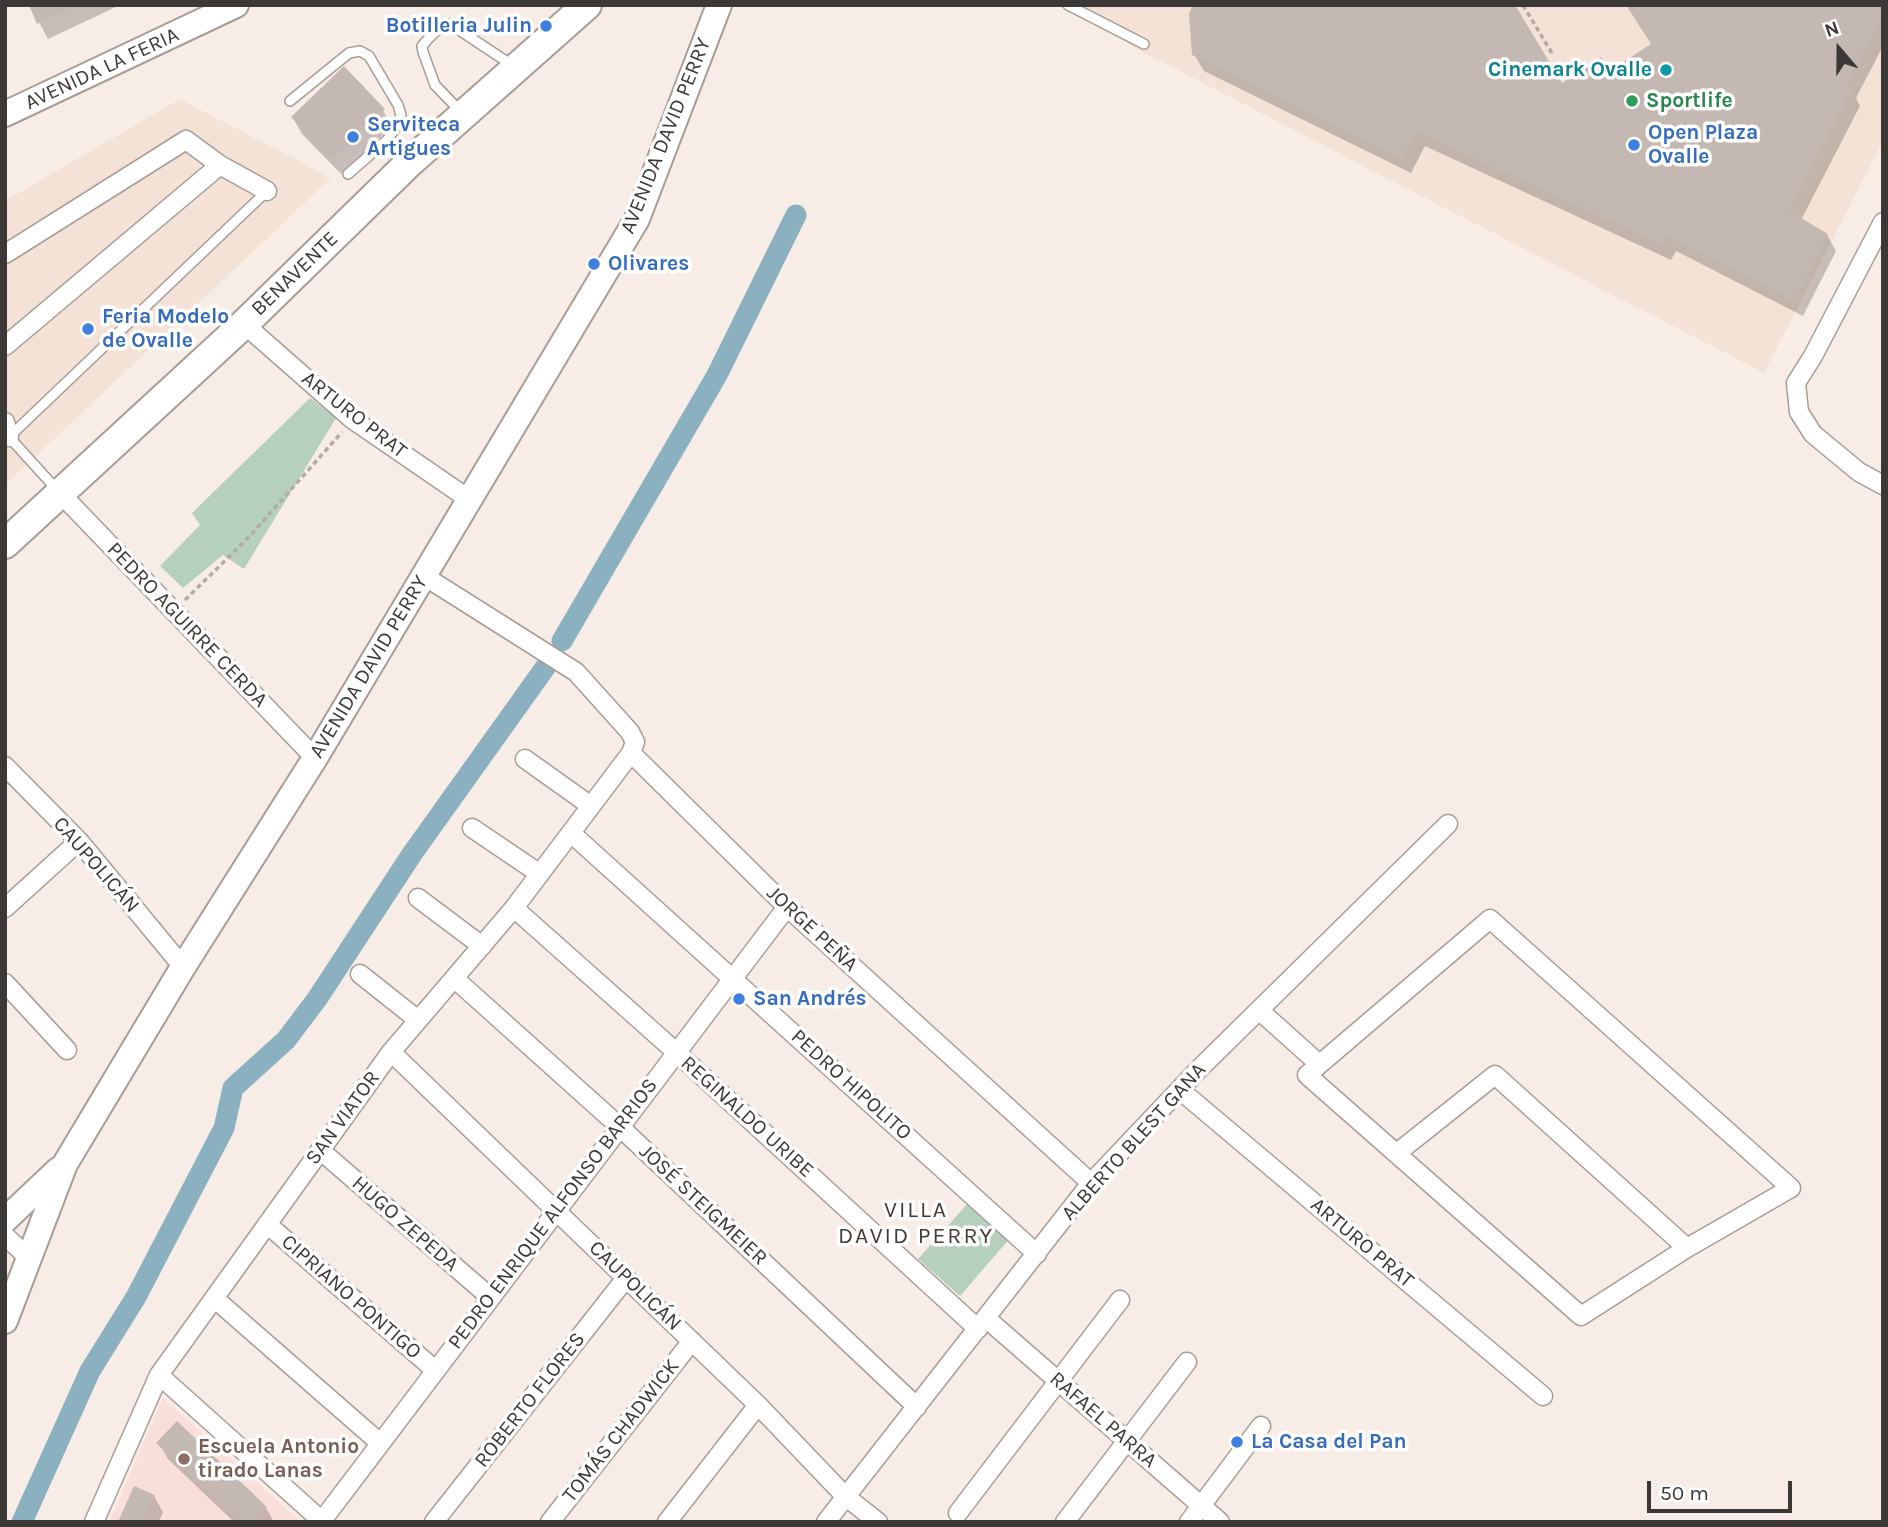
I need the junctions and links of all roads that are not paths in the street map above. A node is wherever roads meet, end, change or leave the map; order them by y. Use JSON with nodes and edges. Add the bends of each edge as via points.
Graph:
{"nodes":[{"id":1,"x":236,"y":5,"type":"edge"},
{"id":2,"x":587,"y":5,"type":"edge"},
{"id":3,"x":719,"y":5,"type":"edge"},
{"id":4,"x":1068,"y":5,"type":"edge"},
{"id":5,"x":1144,"y":44,"type":"dead end"},
{"id":6,"x":516,"y":68,"type":"junction"},
{"id":7,"x":290,"y":101,"type":"dead end"},
{"id":8,"x":5,"y":114,"type":"edge"},
{"id":9,"x":464,"y":116,"type":"junction"},
{"id":10,"x":387,"y":140,"type":"junction"},
{"id":11,"x":409,"y":163,"type":"junction"},
{"id":12,"x":220,"y":165,"type":"junction"},
{"id":13,"x":348,"y":174,"type":"dead end"},
{"id":14,"x":267,"y":191,"type":"joint"},
{"id":15,"x":1883,"y":222,"type":"edge"},
{"id":16,"x":5,"y":254,"type":"edge"},
{"id":17,"x":244,"y":324,"type":"junction"},
{"id":18,"x":5,"y":346,"type":"edge"},
{"id":19,"x":7,"y":430,"type":"edge"},
{"id":20,"x":1883,"y":485,"type":"edge"},
{"id":21,"x":60,"y":493,"type":"junction"},
{"id":22,"x":470,"y":500,"type":"junction"},
{"id":23,"x":5,"y":544,"type":"edge"},
{"id":24,"x":424,"y":576,"type":"junction"},
{"id":25,"x":633,"y":748,"type":"junction"},
{"id":26,"x":315,"y":758,"type":"junction"},
{"id":27,"x":525,"y":759,"type":"dead end"},
{"id":28,"x":5,"y":766,"type":"edge"},
{"id":29,"x":591,"y":806,"type":"junction"},
{"id":30,"x":1448,"y":824,"type":"dead end"},
{"id":31,"x":471,"y":828,"type":"dead end"},
{"id":32,"x":571,"y":833,"type":"junction"},
{"id":33,"x":79,"y":841,"type":"junction"},
{"id":34,"x":540,"y":874,"type":"junction"},
{"id":35,"x":418,"y":898,"type":"dead end"},
{"id":36,"x":787,"y":907,"type":"junction"},
{"id":37,"x":5,"y":908,"type":"edge"},
{"id":38,"x":514,"y":908,"type":"junction"},
{"id":39,"x":482,"y":946,"type":"junction"},
{"id":40,"x":183,"y":968,"type":"junction"},
{"id":41,"x":360,"y":974,"type":"dead end"},
{"id":42,"x":454,"y":978,"type":"junction"},
{"id":43,"x":733,"y":978,"type":"junction"},
{"id":44,"x":5,"y":983,"type":"edge"},
{"id":45,"x":1260,"y":1011,"type":"junction"},
{"id":46,"x":418,"y":1020,"type":"junction"},
{"id":47,"x":67,"y":1050,"type":"dead end"},
{"id":48,"x":391,"y":1052,"type":"junction"},
{"id":49,"x":676,"y":1052,"type":"junction"},
{"id":50,"x":1318,"y":1063,"type":"junction"},
{"id":51,"x":1180,"y":1090,"type":"junction"},
{"id":52,"x":620,"y":1126,"type":"junction"},
{"id":53,"x":320,"y":1150,"type":"junction"},
{"id":54,"x":1397,"y":1153,"type":"junction"},
{"id":55,"x":65,"y":1164,"type":"junction"},
{"id":56,"x":1091,"y":1183,"type":"junction"},
{"id":57,"x":556,"y":1210,"type":"junction"},
{"id":58,"x":5,"y":1220,"type":"edge"},
{"id":59,"x":267,"y":1224,"type":"junction"},
{"id":60,"x":5,"y":1236,"type":"edge"},
{"id":61,"x":1687,"y":1248,"type":"junction"},
{"id":62,"x":1037,"y":1254,"type":"junction"},
{"id":63,"x":28,"y":1257,"type":"junction"},
{"id":64,"x":626,"y":1278,"type":"junction"},
{"id":65,"x":490,"y":1297,"type":"junction"},
{"id":66,"x":214,"y":1298,"type":"junction"},
{"id":67,"x":1120,"y":1300,"type":"dead end"},
{"id":68,"x":5,"y":1321,"type":"edge"},
{"id":69,"x":983,"y":1324,"type":"junction"},
{"id":70,"x":692,"y":1341,"type":"junction"},
{"id":71,"x":1187,"y":1362,"type":"dead end"},
{"id":72,"x":435,"y":1370,"type":"junction"},
{"id":73,"x":159,"y":1375,"type":"junction"},
{"id":74,"x":1058,"y":1381,"type":"junction"},
{"id":75,"x":1543,"y":1396,"type":"dead end"},
{"id":76,"x":758,"y":1405,"type":"junction"},
{"id":77,"x":917,"y":1407,"type":"junction"},
{"id":78,"x":1261,"y":1426,"type":"dead end"},
{"id":79,"x":1127,"y":1441,"type":"junction"},
{"id":80,"x":380,"y":1443,"type":"junction"},
{"id":81,"x":845,"y":1496,"type":"junction"},
{"id":82,"x":1202,"y":1506,"type":"junction"},
{"id":83,"x":958,"y":1513,"type":"dead end"},
{"id":84,"x":322,"y":1521,"type":"edge"},
{"id":85,"x":94,"y":1522,"type":"edge"},
{"id":86,"x":434,"y":1522,"type":"edge"},
{"id":87,"x":550,"y":1522,"type":"edge"},
{"id":88,"x":667,"y":1522,"type":"edge"},
{"id":89,"x":826,"y":1522,"type":"edge"},
{"id":90,"x":878,"y":1522,"type":"edge"},
{"id":91,"x":1065,"y":1522,"type":"edge"},
{"id":92,"x":1189,"y":1522,"type":"edge"},
{"id":93,"x":1220,"y":1522,"type":"edge"}],
"edges":[{"from":1,"to":8,"type":"main road","name":"AVENIDA LA FERIA"},
{"from":2,"to":6,"type":"main road","name":"BENAVENTE"},
{"from":3,"to":22,"type":"main road","name":"AVENIDA DAVID PERRY","via":[[637,219]]},
{"from":4,"to":5,"type":"lane"},
{"from":6,"to":9,"type":"main road","name":"BENAVENTE"},
{"from":6,"to":9,"type":"lane","via":[[450,24],[443,24],[422,46],[423,52],[435,85]]},
{"from":7,"to":10,"type":"lane","via":[[349,53],[360,51],[369,56],[398,105],[401,115]]},
{"from":9,"to":11,"type":"main road","name":"BENAVENTE"},
{"from":10,"to":11,"type":"lane"},
{"from":10,"to":13,"type":"lane"},
{"from":11,"to":17,"type":"main road","name":"BENAVENTE"},
{"from":12,"to":14,"type":"street"},
{"from":12,"to":16,"type":"street","via":[[186,140]]},
{"from":12,"to":18,"type":"street"},
{"from":14,"to":19,"type":"lane"},
{"from":15,"to":20,"type":"street","via":[[1796,383],[1799,412],[1813,433],[1859,472]]},
{"from":17,"to":21,"type":"main road","name":"BENAVENTE"},
{"from":17,"to":22,"type":"street","name":"ARTURO PRAT","via":[[352,419]]},
{"from":19,"to":21,"type":"lane"},
{"from":21,"to":23,"type":"main road","name":"BENAVENTE"},
{"from":21,"to":26,"type":"street","name":"PEDRO AGUIRRE CERDA"},
{"from":22,"to":24,"type":"main road","name":"AVENIDA DAVID PERRY"},
{"from":24,"to":25,"type":"street","name":"JORGE PEÑA","via":[[576,672],[631,732]]},
{"from":24,"to":26,"type":"main road","name":"AVENIDA DAVID PERRY"},
{"from":25,"to":29,"type":"street","name":"SAN VIATOR"},
{"from":25,"to":36,"type":"street","name":"JORGE PEÑA"},
{"from":26,"to":40,"type":"main road","name":"AVENIDA DAVID PERRY"},
{"from":27,"to":29,"type":"street"},
{"from":28,"to":33,"type":"street","name":"CAUPOLICÁN"},
{"from":29,"to":32,"type":"street","name":"SAN VIATOR"},
{"from":30,"to":45,"type":"street","name":"ALBERTO BLEST GANA"},
{"from":31,"to":34,"type":"street"},
{"from":32,"to":34,"type":"street","name":"SAN VIATOR"},
{"from":32,"to":43,"type":"street","name":"PEDRO HIPOLITO"},
{"from":33,"to":37,"type":"street"},
{"from":33,"to":40,"type":"street","name":"CAUPOLICÁN"},
{"from":34,"to":38,"type":"street","name":"SAN VIATOR"},
{"from":35,"to":39,"type":"street"},
{"from":36,"to":43,"type":"street","name":"PEDRO ENRIQUE ALFONSO BARRIOS"},
{"from":36,"to":56,"type":"street","name":"JORGE PEÑA"},
{"from":38,"to":39,"type":"street","name":"SAN VIATOR"},
{"from":38,"to":49,"type":"street","name":"REGINALDO URIBE"},
{"from":39,"to":42,"type":"street","name":"SAN VIATOR"},
{"from":40,"to":55,"type":"main road","name":"AVENIDA DAVID PERRY"},
{"from":41,"to":46,"type":"street"},
{"from":42,"to":46,"type":"street","name":"SAN VIATOR"},
{"from":42,"to":52,"type":"street","name":"JOSÉ STEIGMEIER"},
{"from":43,"to":49,"type":"street","name":"PEDRO ENRIQUE ALFONSO BARRIOS"},
{"from":43,"to":62,"type":"street","name":"PEDRO HIPOLITO"},
{"from":44,"to":47,"type":"street"},
{"from":45,"to":50,"type":"street"},
{"from":45,"to":51,"type":"street","name":"ALBERTO BLEST GANA"},
{"from":46,"to":48,"type":"street","name":"SAN VIATOR"},
{"from":48,"to":53,"type":"street","name":"SAN VIATOR"},
{"from":48,"to":57,"type":"street","name":"CAUPOLICÁN"},
{"from":49,"to":52,"type":"street","name":"PEDRO ENRIQUE ALFONSO BARRIOS"},
{"from":49,"to":69,"type":"street","name":"REGINALDO URIBE"},
{"from":50,"to":54,"type":"street","via":[[1307,1075]]},
{"from":50,"to":61,"type":"street","via":[[1490,919],[1791,1188]]},
{"from":51,"to":56,"type":"street","name":"ALBERTO BLEST GANA"},
{"from":51,"to":75,"type":"street","name":"ARTURO PRAT"},
{"from":52,"to":57,"type":"street","name":"PEDRO ENRIQUE ALFONSO BARRIOS"},
{"from":52,"to":77,"type":"street","name":"JOSÉ STEIGMEIER"},
{"from":53,"to":59,"type":"street","name":"SAN VIATOR"},
{"from":53,"to":65,"type":"street","name":"HUGO ZEPEDA"},
{"from":54,"to":61,"type":"street","via":[[1581,1316]]},
{"from":54,"to":61,"type":"street","via":[[1495,1075]]},
{"from":55,"to":58,"type":"main road"},
{"from":55,"to":63,"type":"main road","name":"AVENIDA DAVID PERRY"},
{"from":56,"to":62,"type":"street","name":"ALBERTO BLEST GANA"},
{"from":57,"to":64,"type":"street","name":"CAUPOLICÁN"},
{"from":57,"to":65,"type":"street","name":"PEDRO ENRIQUE ALFONSO BARRIOS"},
{"from":59,"to":66,"type":"street","name":"SAN VIATOR"},
{"from":59,"to":72,"type":"street","name":"CIPRIANO PONTIGO"},
{"from":60,"to":63,"type":"street"},
{"from":62,"to":69,"type":"street","name":"ALBERTO BLEST GANA"},
{"from":63,"to":68,"type":"main road","name":"AVENIDA DAVID PERRY"},
{"from":64,"to":70,"type":"street","name":"CAUPOLICÁN"},
{"from":64,"to":86,"type":"street","name":"ROBERTO FLORES"},
{"from":65,"to":72,"type":"street","name":"PEDRO ENRIQUE ALFONSO BARRIOS"},
{"from":66,"to":73,"type":"street","name":"SAN VIATOR"},
{"from":66,"to":80,"type":"street"},
{"from":67,"to":74,"type":"street"},
{"from":69,"to":74,"type":"street","name":"RAFAEL PARRA"},
{"from":69,"to":77,"type":"street","name":"ALBERTO BLEST GANA"},
{"from":70,"to":76,"type":"street","name":"CAUPOLICÁN"},
{"from":70,"to":87,"type":"street","name":"TOMÁS CHADWICK"},
{"from":71,"to":79,"type":"street"},
{"from":72,"to":80,"type":"street","name":"PEDRO ENRIQUE ALFONSO BARRIOS"},
{"from":73,"to":84,"type":"street"},
{"from":73,"to":85,"type":"street","name":"SAN VIATOR"},
{"from":74,"to":79,"type":"street","name":"RAFAEL PARRA"},
{"from":74,"to":83,"type":"street"},
{"from":76,"to":81,"type":"street","name":"CAUPOLICÁN"},
{"from":76,"to":88,"type":"street"},
{"from":77,"to":81,"type":"street","name":"ALBERTO BLEST GANA"},
{"from":78,"to":82,"type":"street"},
{"from":79,"to":82,"type":"street","name":"RAFAEL PARRA"},
{"from":79,"to":91,"type":"street"},
{"from":80,"to":84,"type":"street","name":"PEDRO ENRIQUE ALFONSO BARRIOS"},
{"from":81,"to":89,"type":"street","name":"ALBERTO BLEST GANA"},
{"from":81,"to":90,"type":"street","name":"CAUPOLICÁN"},
{"from":82,"to":92,"type":"street"},
{"from":82,"to":93,"type":"street","name":"RAFAEL PARRA"}]}
